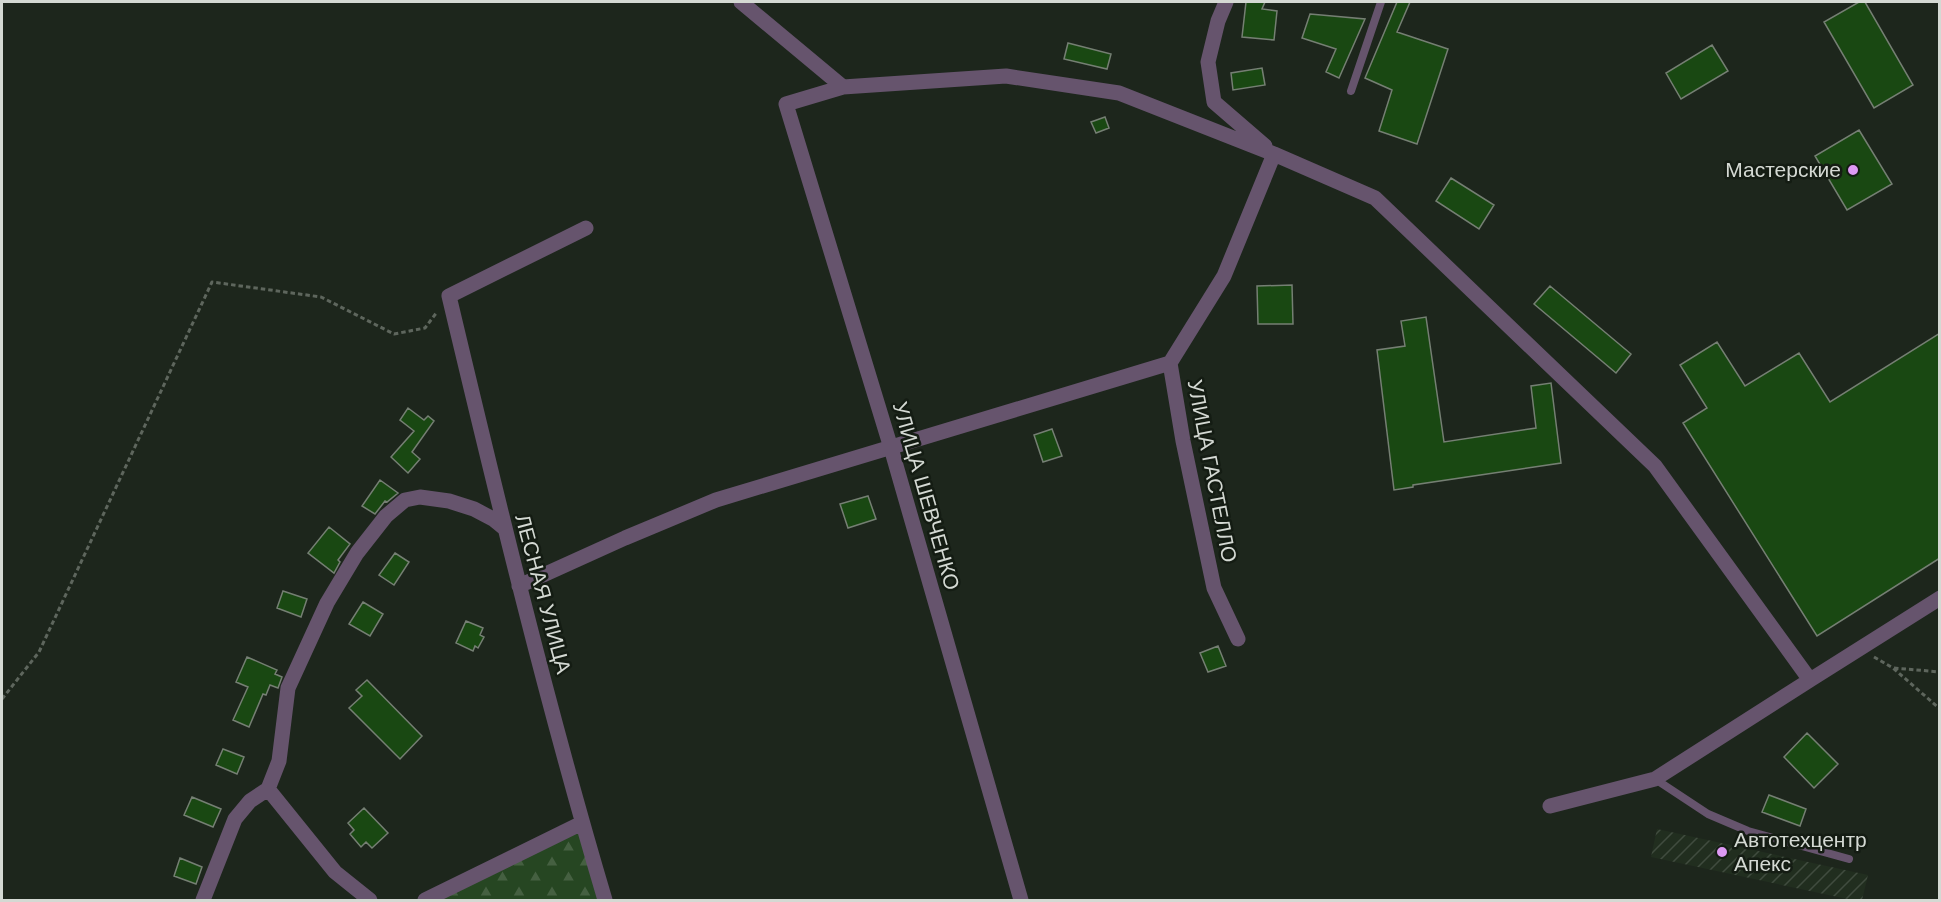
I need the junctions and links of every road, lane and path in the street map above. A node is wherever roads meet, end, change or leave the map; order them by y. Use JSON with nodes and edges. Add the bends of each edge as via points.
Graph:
{"nodes":[{"id":1,"x":741,"y":2,"type":"edge"},
{"id":2,"x":1226,"y":2,"type":"edge"},
{"id":3,"x":1381,"y":2,"type":"edge"},
{"id":4,"x":843,"y":87,"type":"junction"},
{"id":5,"x":1351,"y":91,"type":"dead end"},
{"id":6,"x":1274,"y":154,"type":"junction"},
{"id":7,"x":586,"y":228,"type":"dead end"},
{"id":8,"x":449,"y":296,"type":"junction"},
{"id":9,"x":1170,"y":363,"type":"junction"},
{"id":10,"x":891,"y":448,"type":"junction"},
{"id":11,"x":504,"y":528,"type":"junction"},
{"id":12,"x":519,"y":586,"type":"junction"},
{"id":13,"x":1940,"y":598,"type":"edge"},
{"id":14,"x":1238,"y":639,"type":"dead end"},
{"id":15,"x":1860,"y":649,"type":"junction"},
{"id":16,"x":1893,"y":668,"type":"junction"},
{"id":17,"x":1940,"y":672,"type":"edge"},
{"id":18,"x":1810,"y":680,"type":"junction"},
{"id":19,"x":2,"y":699,"type":"edge"},
{"id":20,"x":1940,"y":709,"type":"edge"},
{"id":21,"x":1655,"y":779,"type":"junction"},
{"id":22,"x":268,"y":789,"type":"junction"},
{"id":23,"x":1550,"y":806,"type":"dead end"},
{"id":24,"x":582,"y":822,"type":"junction"},
{"id":25,"x":1849,"y":859,"type":"dead end"},
{"id":26,"x":202,"y":900,"type":"edge"},
{"id":27,"x":370,"y":900,"type":"edge"},
{"id":28,"x":425,"y":900,"type":"edge"},
{"id":29,"x":605,"y":900,"type":"edge"},
{"id":30,"x":1021,"y":900,"type":"edge"}],
"edges":[{"from":1,"to":4,"type":"street"},
{"from":2,"to":6,"type":"street","via":[[1208,62],[1214,102]]},
{"from":3,"to":5,"type":"lane"},
{"from":4,"to":6,"type":"street","via":[[1006,76],[1107,91]]},
{"from":4,"to":10,"type":"street","name":"УЛИЦА ШЕВЧЕНКО","via":[[786,104]]},
{"from":6,"to":9,"type":"street","name":"УЛИЦА ГАСТЕЛЛО","via":[[1224,276]]},
{"from":6,"to":18,"type":"street","via":[[1375,198],[1654,466]]},
{"from":7,"to":8,"type":"street"},
{"from":8,"to":11,"type":"street","name":"ЛЕСНАЯ УЛИЦА"},
{"from":8,"to":19,"type":"path","via":[[425,328],[394,334],[321,297],[212,282],[39,652]]},
{"from":9,"to":10,"type":"street"},
{"from":9,"to":14,"type":"street","name":"УЛИЦА ГАСТЕЛЛО","via":[[1214,588]]},
{"from":10,"to":12,"type":"street","via":[[716,500]]},
{"from":10,"to":30,"type":"street","name":"УЛИЦА ШЕВЧЕНКО"},
{"from":11,"to":12,"type":"street","name":"ЛЕСНАЯ УЛИЦА"},
{"from":11,"to":22,"type":"street","via":[[474,509],[420,497],[405,500],[386,516],[357,553],[327,603],[288,688],[279,761]]},
{"from":12,"to":24,"type":"street","name":"ЛЕСНАЯ УЛИЦА"},
{"from":13,"to":15,"type":"street"},
{"from":15,"to":16,"type":"path"},
{"from":15,"to":18,"type":"street"},
{"from":16,"to":17,"type":"path"},
{"from":16,"to":20,"type":"path"},
{"from":18,"to":21,"type":"street"},
{"from":21,"to":23,"type":"street"},
{"from":21,"to":25,"type":"lane","via":[[1708,814],[1748,831]]},
{"from":22,"to":26,"type":"street","via":[[250,801],[235,819]]},
{"from":22,"to":27,"type":"street","via":[[335,872]]},
{"from":24,"to":28,"type":"street"},
{"from":24,"to":29,"type":"street","name":"ЛЕСНАЯ УЛИЦА"}]}
